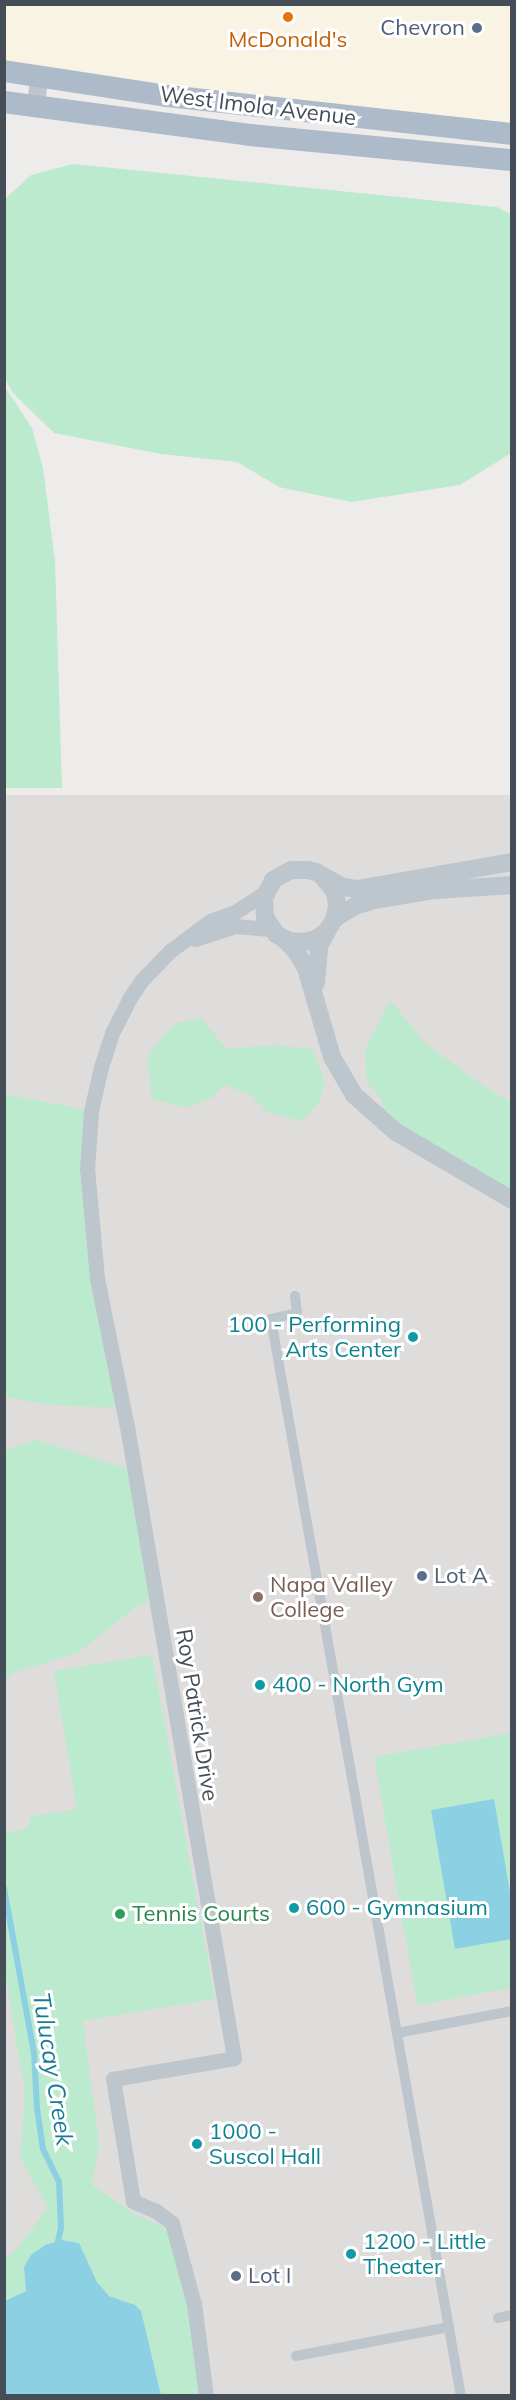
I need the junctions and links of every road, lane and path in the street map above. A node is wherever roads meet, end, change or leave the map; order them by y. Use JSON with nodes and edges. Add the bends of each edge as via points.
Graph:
{"nodes":[{"id":1,"x":4,"y":71,"type":"edge"},
{"id":2,"x":39,"y":77,"type":"junction"},
{"id":3,"x":4,"y":102,"type":"edge"},
{"id":4,"x":36,"y":106,"type":"junction"},
{"id":5,"x":512,"y":125,"type":"edge"},
{"id":6,"x":465,"y":129,"type":"junction"},
{"id":7,"x":512,"y":134,"type":"edge"},
{"id":8,"x":383,"y":149,"type":"junction"},
{"id":9,"x":512,"y":160,"type":"edge"},
{"id":10,"x":512,"y":172,"type":"edge"},
{"id":11,"x":512,"y":862,"type":"edge"},
{"id":12,"x":323,"y":877,"type":"junction"},
{"id":13,"x":512,"y":885,"type":"edge"},
{"id":14,"x":266,"y":892,"type":"junction"},
{"id":15,"x":331,"y":924,"type":"junction"},
{"id":16,"x":277,"y":934,"type":"junction"},
{"id":17,"x":183,"y":943,"type":"junction"},
{"id":18,"x":317,"y":1003,"type":"junction"},
{"id":19,"x":512,"y":1200,"type":"edge"},
{"id":20,"x":295,"y":1296,"type":"dead end"},
{"id":21,"x":512,"y":2011,"type":"edge"},
{"id":22,"x":398,"y":2033,"type":"junction"},
{"id":23,"x":512,"y":2315,"type":"edge"},
{"id":24,"x":498,"y":2318,"type":"dead end"},
{"id":25,"x":449,"y":2327,"type":"junction"},
{"id":26,"x":296,"y":2356,"type":"dead end"},
{"id":27,"x":206,"y":2396,"type":"edge"},
{"id":28,"x":461,"y":2396,"type":"edge"}],
"edges":[{"from":1,"to":2,"type":"main road","name":"West Imola Avenue"},
{"from":2,"to":4,"type":"street"},
{"from":2,"to":6,"type":"main road","name":"West Imola Avenue","via":[[189,99]]},
{"from":3,"to":4,"type":"main road","name":"West Imola Avenue"},
{"from":4,"to":8,"type":"main road","name":"West Imola Avenue"},
{"from":5,"to":6,"type":"main road"},
{"from":6,"to":7,"type":"main road","name":"West Imola Avenue"},
{"from":8,"to":9,"type":"main road","name":"West Imola Avenue"},
{"from":8,"to":10,"type":"main road"},
{"from":11,"to":12,"type":"street","via":[[367,888],[343,887]]},
{"from":12,"to":14,"type":"street","via":[[308,870],[291,870],[278,876]]},
{"from":12,"to":15,"type":"street","via":[[335,892],[337,905]]},
{"from":13,"to":15,"type":"street","via":[[435,890],[374,900],[357,904]]},
{"from":14,"to":16,"type":"street","via":[[263,911]]},
{"from":14,"to":17,"type":"street","name":"Roy Patrick Drive","via":[[235,912],[210,921]]},
{"from":15,"to":16,"type":"street","via":[[316,939],[303,942]]},
{"from":15,"to":18,"type":"street","via":[[319,945]]},
{"from":16,"to":17,"type":"street","name":"Roy Patrick Drive","via":[[234,926]]},
{"from":16,"to":18,"type":"street","via":[[296,951],[306,968]]},
{"from":17,"to":27,"type":"street","name":"Roy Patrick Drive","via":[[141,981],[112,1033],[91,1111],[87,1186],[97,1278],[128,1432],[234,2058],[113,2079],[133,2201],[172,2223],[194,2304]]},
{"from":18,"to":19,"type":"street","via":[[332,1057],[361,1104],[396,1132]]},
{"from":20,"to":22,"type":"street","via":[[297,1313],[270,1319]]},
{"from":21,"to":22,"type":"street"},
{"from":22,"to":25,"type":"street"},
{"from":23,"to":24,"type":"street"},
{"from":25,"to":26,"type":"street"},
{"from":25,"to":28,"type":"street"}]}
